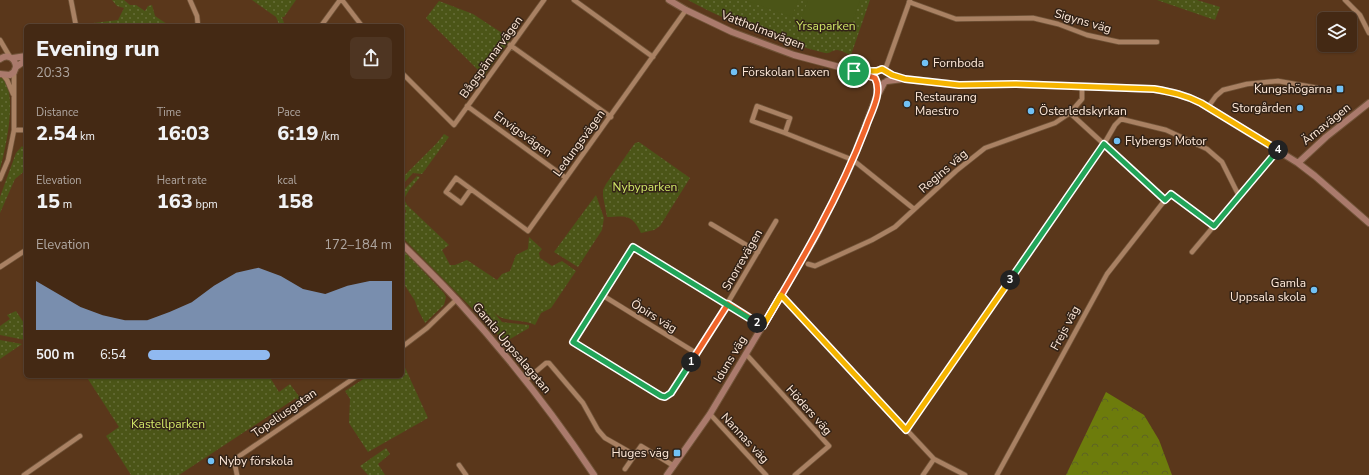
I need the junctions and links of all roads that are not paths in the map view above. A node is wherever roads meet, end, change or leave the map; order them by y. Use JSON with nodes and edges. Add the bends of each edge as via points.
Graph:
{"nodes":[{"id":1,"x":71,"y":0,"type":"edge"},
{"id":2,"x":190,"y":0,"type":"edge"},
{"id":3,"x":341,"y":0,"type":"edge"},
{"id":4,"x":544,"y":0,"type":"edge"},
{"id":5,"x":574,"y":0,"type":"edge"},
{"id":6,"x":669,"y":0,"type":"edge"},
{"id":7,"x":1345,"y":0,"type":"edge"},
{"id":8,"x":910,"y":1,"type":"edge"},
{"id":9,"x":686,"y":10,"type":"junction"},
{"id":10,"x":76,"y":24,"type":"edge"},
{"id":11,"x":198,"y":24,"type":"edge"},
{"id":12,"x":323,"y":24,"type":"edge"},
{"id":13,"x":360,"y":24,"type":"edge"},
{"id":14,"x":1369,"y":33,"type":"edge"},
{"id":15,"x":0,"y":40,"type":"edge"},
{"id":16,"x":1157,"y":42,"type":"dead end"},
{"id":17,"x":510,"y":45,"type":"junction"},
{"id":18,"x":0,"y":52,"type":"edge"},
{"id":19,"x":24,"y":56,"type":"edge"},
{"id":20,"x":653,"y":57,"type":"junction"},
{"id":21,"x":0,"y":58,"type":"edge"},
{"id":22,"x":11,"y":58,"type":"junction"},
{"id":23,"x":24,"y":62,"type":"edge"},
{"id":24,"x":15,"y":70,"type":"junction"},
{"id":25,"x":854,"y":71,"type":"junction"},
{"id":26,"x":877,"y":71,"type":"junction"},
{"id":27,"x":886,"y":71,"type":"junction"},
{"id":28,"x":1,"y":74,"type":"edge"},
{"id":29,"x":404,"y":75,"type":"edge"},
{"id":30,"x":905,"y":79,"type":"junction"},
{"id":31,"x":881,"y":81,"type":"junction"},
{"id":32,"x":1082,"y":86,"type":"junction"},
{"id":33,"x":1318,"y":88,"type":"dead end"},
{"id":34,"x":14,"y":98,"type":"junction"},
{"id":35,"x":1369,"y":103,"type":"edge"},
{"id":36,"x":468,"y":106,"type":"junction"},
{"id":37,"x":1208,"y":107,"type":"junction"},
{"id":38,"x":1070,"y":113,"type":"junction"},
{"id":39,"x":611,"y":116,"type":"junction"},
{"id":40,"x":14,"y":130,"type":"junction"},
{"id":41,"x":24,"y":130,"type":"edge"},
{"id":42,"x":785,"y":134,"type":"junction"},
{"id":43,"x":1104,"y":144,"type":"junction"},
{"id":44,"x":1278,"y":150,"type":"junction"},
{"id":45,"x":854,"y":160,"type":"junction"},
{"id":46,"x":1298,"y":163,"type":"junction"},
{"id":47,"x":566,"y":178,"type":"junction"},
{"id":48,"x":0,"y":179,"type":"edge"},
{"id":49,"x":471,"y":189,"type":"junction"},
{"id":50,"x":1240,"y":196,"type":"junction"},
{"id":51,"x":1165,"y":200,"type":"junction"},
{"id":52,"x":914,"y":209,"type":"junction"},
{"id":53,"x":776,"y":221,"type":"dead end"},
{"id":54,"x":1369,"y":223,"type":"edge"},
{"id":55,"x":711,"y":224,"type":"dead end"},
{"id":56,"x":1214,"y":226,"type":"junction"},
{"id":57,"x":404,"y":246,"type":"edge"},
{"id":58,"x":24,"y":251,"type":"edge"},
{"id":59,"x":758,"y":252,"type":"junction"},
{"id":60,"x":1192,"y":252,"type":"dead end"},
{"id":61,"x":808,"y":264,"type":"dead end"},
{"id":62,"x":0,"y":267,"type":"edge"},
{"id":63,"x":602,"y":295,"type":"junction"},
{"id":64,"x":781,"y":295,"type":"junction"},
{"id":65,"x":456,"y":299,"type":"junction"},
{"id":66,"x":728,"y":304,"type":"junction"},
{"id":67,"x":763,"y":326,"type":"junction"},
{"id":68,"x":404,"y":345,"type":"edge"},
{"id":69,"x":696,"y":353,"type":"junction"},
{"id":70,"x":746,"y":354,"type":"junction"},
{"id":71,"x":354,"y":378,"type":"edge"},
{"id":72,"x":526,"y":380,"type":"junction"},
{"id":73,"x":710,"y":414,"type":"junction"},
{"id":74,"x":906,"y":430,"type":"junction"},
{"id":75,"x":80,"y":436,"type":"dead end"},
{"id":76,"x":635,"y":455,"type":"junction"},
{"id":77,"x":934,"y":459,"type":"junction"},
{"id":78,"x":459,"y":465,"type":"dead end"},
{"id":79,"x":674,"y":466,"type":"junction"},
{"id":80,"x":625,"y":468,"type":"dead end"},
{"id":81,"x":24,"y":475,"type":"edge"},
{"id":82,"x":237,"y":475,"type":"edge"},
{"id":83,"x":466,"y":475,"type":"edge"},
{"id":84,"x":594,"y":475,"type":"edge"},
{"id":85,"x":667,"y":475,"type":"edge"},
{"id":86,"x":766,"y":475,"type":"edge"},
{"id":87,"x":795,"y":475,"type":"edge"},
{"id":88,"x":923,"y":475,"type":"edge"},
{"id":89,"x":965,"y":475,"type":"edge"},
{"id":90,"x":997,"y":475,"type":"edge"}],
"edges":[{"from":1,"to":10,"type":"street"},
{"from":2,"to":11,"type":"street","via":[[198,16]]},
{"from":3,"to":12,"type":"street"},
{"from":3,"to":13,"type":"street"},
{"from":4,"to":17,"type":"street","name":"Bågspännarvägen"},
{"from":5,"to":20,"type":"street"},
{"from":6,"to":9,"type":"street","name":"Vattholmavägen"},
{"from":7,"to":14,"type":"street","via":[[1360,15]]},
{"from":8,"to":16,"type":"street","name":"Sigyns väg","via":[[956,19],[1032,18],[1118,42]]},
{"from":8,"to":27,"type":"street"},
{"from":9,"to":20,"type":"street","name":"Ledungsvägen"},
{"from":9,"to":25,"type":"street","name":"Vattholmavägen","via":[[732,32],[794,55]]},
{"from":15,"to":22,"type":"street"},
{"from":17,"to":36,"type":"street","name":"Bågspännarvägen"},
{"from":17,"to":39,"type":"street"},
{"from":18,"to":21,"type":"street"},
{"from":19,"to":22,"type":"street"},
{"from":20,"to":39,"type":"street","name":"Ledungsvägen"},
{"from":21,"to":22,"type":"street"},
{"from":22,"to":24,"type":"street","via":[[16,63]]},
{"from":23,"to":24,"type":"street"},
{"from":24,"to":28,"type":"street","via":[[10,75]]},
{"from":24,"to":34,"type":"street"},
{"from":25,"to":26,"type":"street","name":"Vattholmavägen"},
{"from":25,"to":31,"type":"street","name":"Vattholmavägen"},
{"from":26,"to":27,"type":"street","name":"Vattholmavägen"},
{"from":26,"to":31,"type":"street","name":"Iduns väg","via":[[874,75]]},
{"from":27,"to":30,"type":"street","name":"Vattholmavägen"},
{"from":27,"to":31,"type":"street","via":[[889,78]]},
{"from":28,"to":34,"type":"street","via":[[7,80]]},
{"from":29,"to":36,"type":"street","name":"Bågspännarvägen","via":[[454,126]]},
{"from":30,"to":31,"type":"street","name":"Vattholmavägen"},
{"from":30,"to":32,"type":"street","name":"Vattholmavägen","via":[[959,85]]},
{"from":31,"to":45,"type":"street","name":"Iduns väg"},
{"from":32,"to":37,"type":"street","name":"Vattholmavägen","via":[[1173,92]]},
{"from":32,"to":38,"type":"street","name":"Regins väg","via":[[1082,99]]},
{"from":33,"to":37,"type":"street","via":[[1278,81],[1261,82],[1223,90]]},
{"from":34,"to":40,"type":"street"},
{"from":35,"to":46,"type":"street","name":"Ärnavägen"},
{"from":36,"to":47,"type":"street","name":"Envigsvägen"},
{"from":37,"to":44,"type":"street","name":"Vattholmavägen"},
{"from":38,"to":43,"type":"street"},
{"from":38,"to":52,"type":"street","name":"Regins väg","via":[[1054,123],[985,148]]},
{"from":39,"to":47,"type":"street","name":"Ledungsvägen"},
{"from":40,"to":41,"type":"street"},
{"from":40,"to":48,"type":"street","via":[[8,160]]},
{"from":42,"to":42,"type":"street","via":[[790,118],[757,106],[752,121]]},
{"from":42,"to":45,"type":"street"},
{"from":43,"to":50,"type":"street","via":[[1121,119],[1166,130],[1207,149],[1222,162]]},
{"from":43,"to":51,"type":"street"},
{"from":43,"to":74,"type":"street"},
{"from":44,"to":46,"type":"street","name":"Vattholmavägen"},
{"from":44,"to":50,"type":"street"},
{"from":45,"to":52,"type":"street"},
{"from":45,"to":64,"type":"street","name":"Iduns väg","via":[[815,238]]},
{"from":46,"to":54,"type":"street","name":"Vattholmavägen"},
{"from":47,"to":49,"type":"street","name":"Ledungsvägen","via":[[528,231]]},
{"from":49,"to":49,"type":"street","name":"Ledungsvägen","via":[[456,178],[446,192],[461,203]]},
{"from":50,"to":56,"type":"street"},
{"from":51,"to":56,"type":"street","via":[[1171,194]]},
{"from":51,"to":90,"type":"street","name":"Frejs väg","via":[[1107,274]]},
{"from":52,"to":61,"type":"street","name":"Regins väg","via":[[895,228],[872,240],[815,266]]},
{"from":53,"to":59,"type":"street","name":"Snorrevägen"},
{"from":55,"to":59,"type":"street"},
{"from":56,"to":60,"type":"street"},
{"from":57,"to":65,"type":"street","name":"Gamla Uppsalagatan"},
{"from":58,"to":62,"type":"street"},
{"from":59,"to":66,"type":"street","name":"Snorrevägen"},
{"from":63,"to":66,"type":"street","via":[[633,247]]},
{"from":63,"to":69,"type":"street","name":"Öpirs väg"},
{"from":63,"to":69,"type":"street","name":"Snorrevägen","via":[[573,342],[665,397],[671,393]]},
{"from":64,"to":67,"type":"street","name":"Iduns väg"},
{"from":64,"to":74,"type":"street"},
{"from":65,"to":68,"type":"street","via":[[427,328]]},
{"from":65,"to":72,"type":"street","name":"Gamla Uppsalagatan"},
{"from":66,"to":67,"type":"street"},
{"from":66,"to":69,"type":"street","name":"Snorrevägen"},
{"from":67,"to":70,"type":"street","name":"Iduns väg"},
{"from":70,"to":73,"type":"street","name":"Iduns väg"},
{"from":70,"to":87,"type":"street","name":"Höders väg","via":[[828,446]]},
{"from":71,"to":82,"type":"street","name":"Topeliusgatan","via":[[238,457],[235,464]]},
{"from":72,"to":76,"type":"street","via":[[548,363],[583,403],[605,438]]},
{"from":72,"to":84,"type":"street","name":"Gamla Uppsalagatan"},
{"from":73,"to":79,"type":"street","name":"Iduns väg"},
{"from":73,"to":86,"type":"street","name":"Nannas väg"},
{"from":74,"to":77,"type":"street"},
{"from":75,"to":81,"type":"street"},
{"from":76,"to":79,"type":"street","via":[[641,446]]},
{"from":76,"to":80,"type":"street"},
{"from":77,"to":88,"type":"street"},
{"from":77,"to":89,"type":"street"},
{"from":78,"to":83,"type":"street"},
{"from":79,"to":85,"type":"street","name":"Iduns väg"}]}
